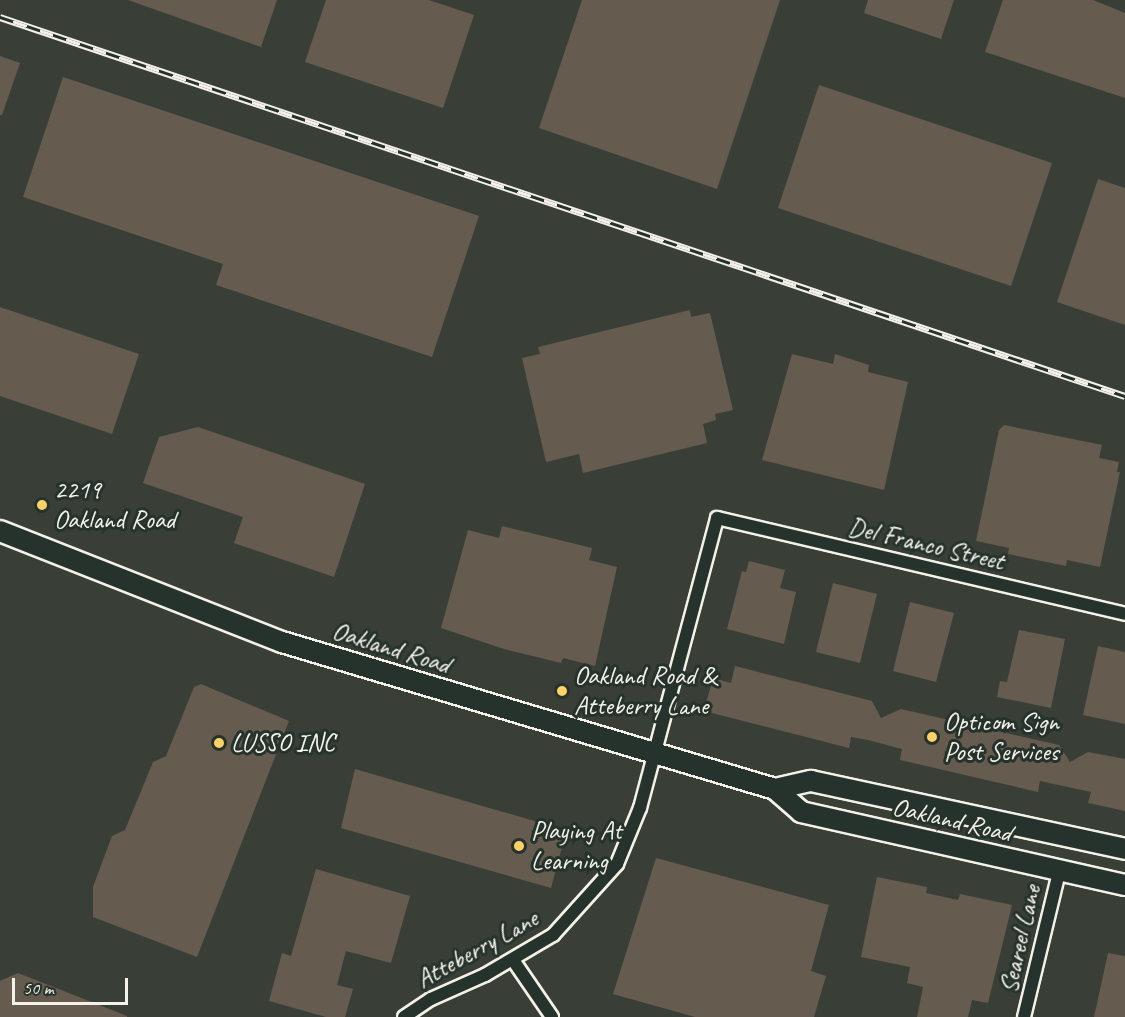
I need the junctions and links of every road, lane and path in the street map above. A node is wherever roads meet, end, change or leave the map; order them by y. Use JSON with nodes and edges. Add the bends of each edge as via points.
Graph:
{"nodes":[{"id":1,"x":717,"y":518,"type":"joint"},
{"id":2,"x":0,"y":531,"type":"edge"},
{"id":3,"x":1125,"y":614,"type":"edge"},
{"id":4,"x":654,"y":755,"type":"junction"},
{"id":5,"x":775,"y":789,"type":"junction"},
{"id":6,"x":1125,"y":849,"type":"edge"},
{"id":7,"x":1059,"y":872,"type":"junction"},
{"id":8,"x":1125,"y":885,"type":"edge"},
{"id":9,"x":513,"y":960,"type":"junction"},
{"id":10,"x":404,"y":1017,"type":"edge"},
{"id":11,"x":552,"y":1017,"type":"edge"},
{"id":12,"x":1024,"y":1017,"type":"edge"}],
"edges":[{"from":1,"to":3,"type":"street","name":"Del Franco Street"},
{"from":1,"to":4,"type":"street","name":"Atteberry Lane"},
{"from":2,"to":4,"type":"main road","name":"Oakland Road","via":[[282,642]]},
{"from":4,"to":5,"type":"main road","name":"Oakland Road"},
{"from":4,"to":9,"type":"street","name":"Atteberry Lane","via":[[640,808],[617,864],[553,935]]},
{"from":5,"to":6,"type":"main road","name":"Oakland Road","via":[[811,781]]},
{"from":5,"to":7,"type":"main road","name":"Oakland Road","via":[[801,812]]},
{"from":7,"to":8,"type":"main road","name":"Oakland Road"},
{"from":7,"to":12,"type":"street","name":"Seareel Lane"},
{"from":9,"to":10,"type":"street","name":"Atteberry Lane","via":[[431,999]]},
{"from":9,"to":11,"type":"street"}]}
